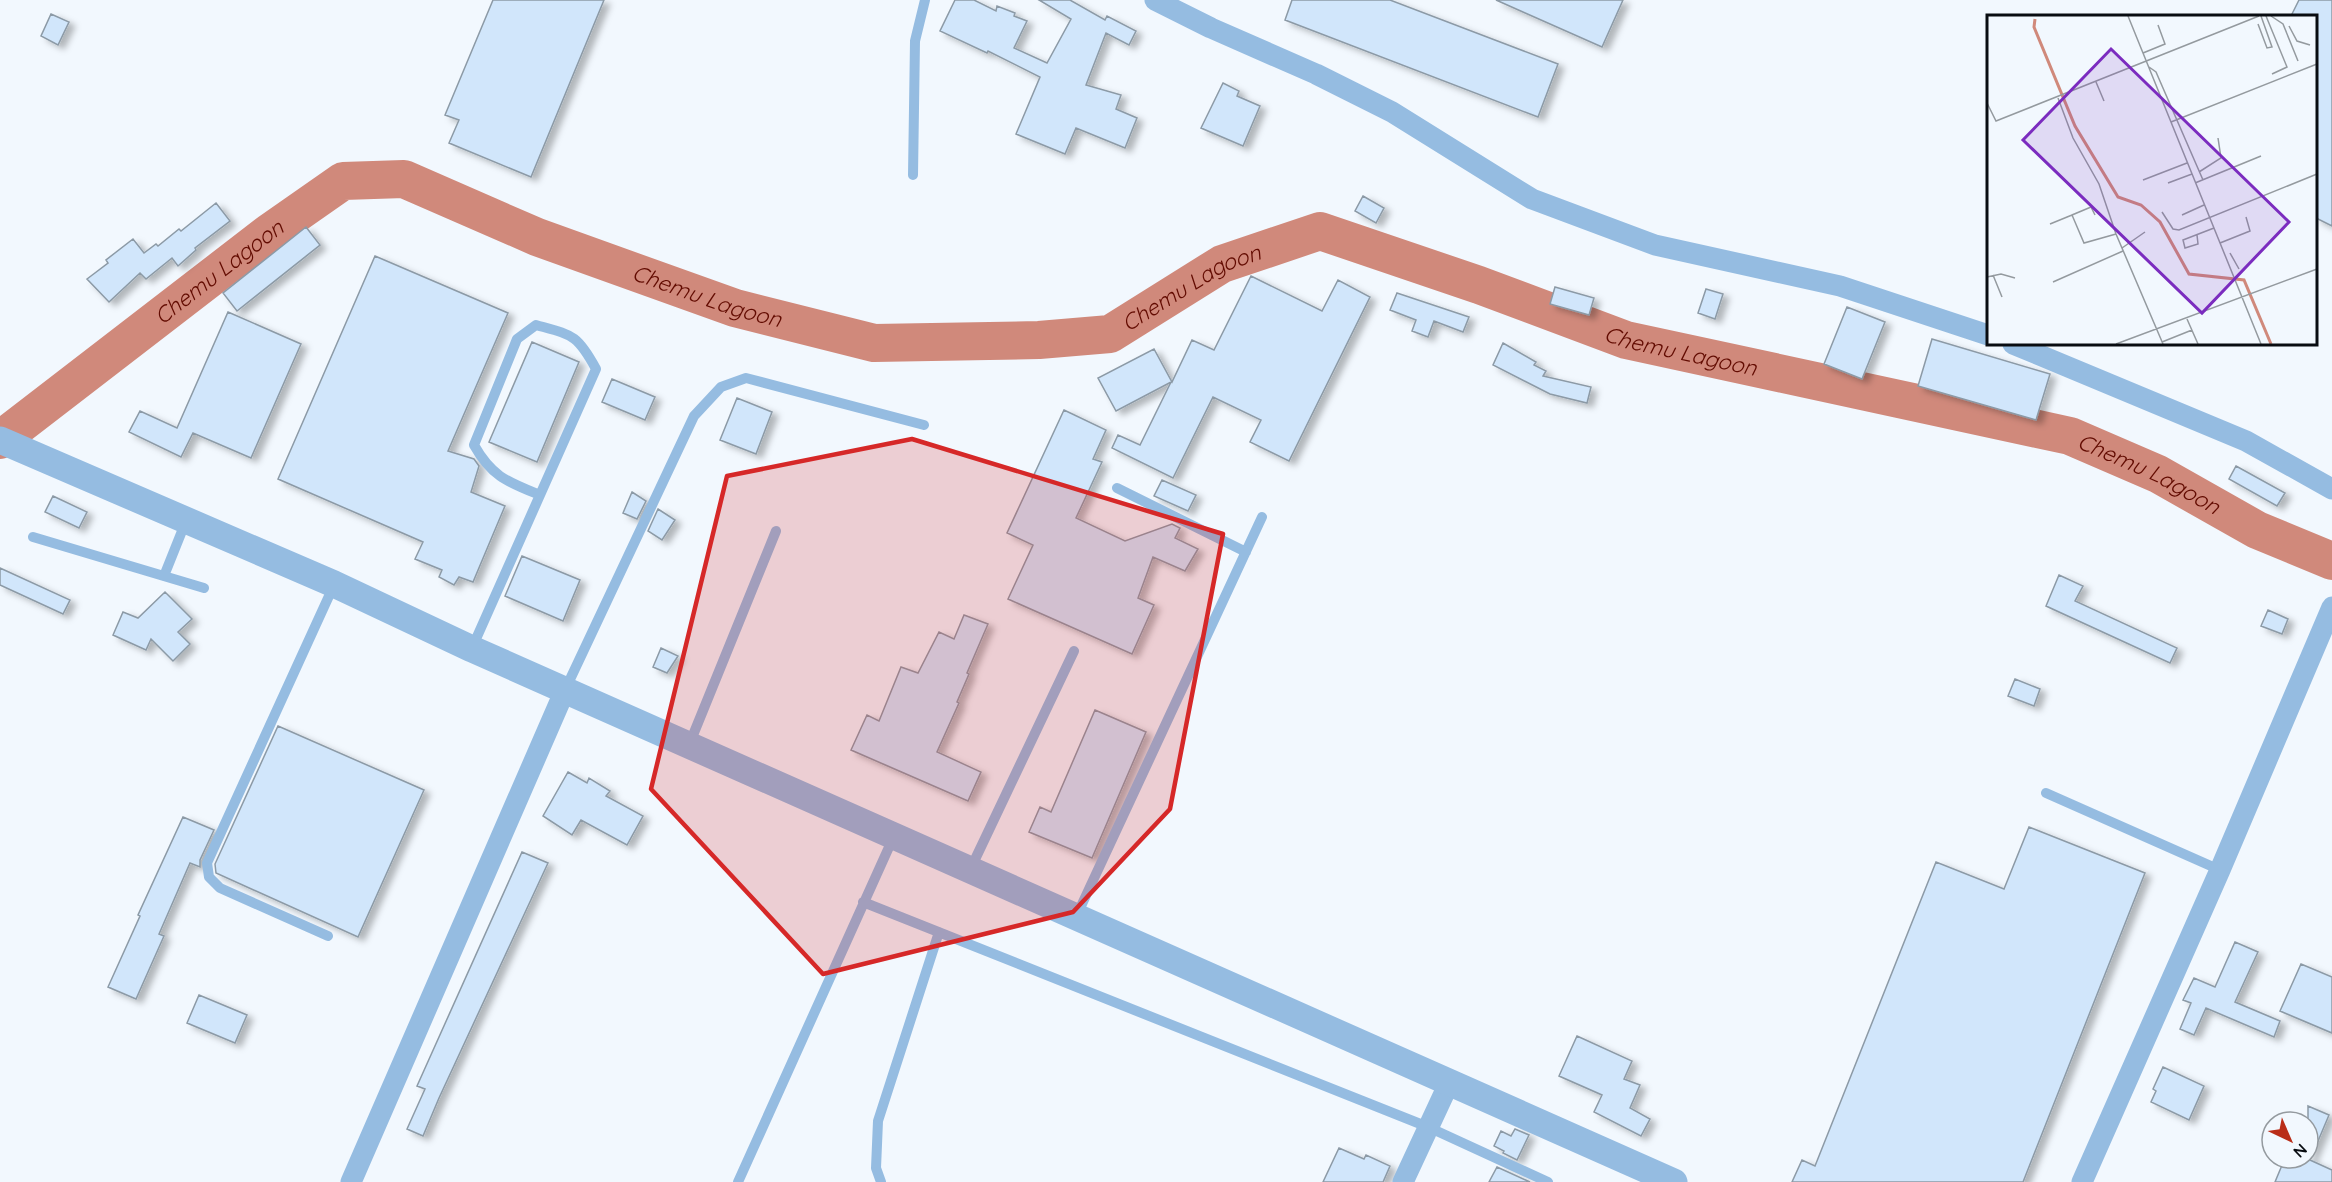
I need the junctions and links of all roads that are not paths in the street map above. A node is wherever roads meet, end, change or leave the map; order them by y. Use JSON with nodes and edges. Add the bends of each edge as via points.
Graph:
{"nodes":[{"id":1,"x":925,"y":0,"type":"edge"},
{"id":2,"x":1155,"y":0,"type":"edge"},
{"id":3,"x":913,"y":175,"type":"dead end"},
{"id":4,"x":1987,"y":334,"type":"edge"},
{"id":5,"x":2015,"y":345,"type":"edge"},
{"id":6,"x":924,"y":425,"type":"dead end"},
{"id":7,"x":0,"y":440,"type":"edge"},
{"id":8,"x":1117,"y":488,"type":"dead end"},
{"id":9,"x":2332,"y":489,"type":"edge"},
{"id":10,"x":540,"y":495,"type":"junction"},
{"id":11,"x":1262,"y":517,"type":"dead end"},
{"id":12,"x":186,"y":521,"type":"junction"},
{"id":13,"x":776,"y":531,"type":"dead end"},
{"id":14,"x":33,"y":537,"type":"dead end"},
{"id":15,"x":1246,"y":552,"type":"junction"},
{"id":16,"x":164,"y":576,"type":"junction"},
{"id":17,"x":334,"y":584,"type":"junction"},
{"id":18,"x":204,"y":588,"type":"dead end"},
{"id":19,"x":2332,"y":607,"type":"edge"},
{"id":20,"x":472,"y":649,"type":"junction"},
{"id":21,"x":1074,"y":651,"type":"dead end"},
{"id":22,"x":565,"y":690,"type":"junction"},
{"id":23,"x":689,"y":745,"type":"junction"},
{"id":24,"x":2046,"y":793,"type":"dead end"},
{"id":25,"x":894,"y":836,"type":"junction"},
{"id":26,"x":970,"y":870,"type":"junction"},
{"id":27,"x":2220,"y":870,"type":"junction"},
{"id":28,"x":863,"y":902,"type":"junction"},
{"id":29,"x":1076,"y":917,"type":"junction"},
{"id":30,"x":939,"y":932,"type":"junction"},
{"id":31,"x":328,"y":936,"type":"dead end"},
{"id":32,"x":1449,"y":1083,"type":"junction"},
{"id":33,"x":1428,"y":1127,"type":"junction"},
{"id":34,"x":351,"y":1182,"type":"edge"},
{"id":35,"x":738,"y":1182,"type":"edge"},
{"id":36,"x":881,"y":1182,"type":"edge"},
{"id":37,"x":1403,"y":1182,"type":"edge"},
{"id":38,"x":1548,"y":1182,"type":"edge"},
{"id":39,"x":1674,"y":1182,"type":"edge"},
{"id":40,"x":2082,"y":1182,"type":"edge"}],
"edges":[{"from":1,"to":3,"type":"lane","via":[[915,41]]},
{"from":2,"to":4,"type":"street","via":[[1392,112],[1532,199],[1655,245],[1840,286]]},
{"from":5,"to":9,"type":"street","via":[[2246,441]]},
{"from":6,"to":22,"type":"lane","via":[[746,378],[721,387],[694,416]]},
{"from":7,"to":12,"type":"street"},
{"from":8,"to":15,"type":"lane"},
{"from":10,"to":10,"type":"lane","via":[[596,369],[583,344],[536,325],[517,339],[474,444],[484,464],[507,481]]},
{"from":10,"to":20,"type":"lane"},
{"from":11,"to":15,"type":"lane"},
{"from":12,"to":16,"type":"lane"},
{"from":12,"to":17,"type":"street"},
{"from":13,"to":23,"type":"lane"},
{"from":14,"to":16,"type":"lane"},
{"from":15,"to":29,"type":"lane"},
{"from":16,"to":18,"type":"lane"},
{"from":17,"to":20,"type":"street"},
{"from":17,"to":31,"type":"lane","via":[[207,863],[209,877],[220,888]]},
{"from":19,"to":27,"type":"street"},
{"from":20,"to":22,"type":"street"},
{"from":21,"to":26,"type":"lane"},
{"from":22,"to":23,"type":"street"},
{"from":22,"to":34,"type":"street"},
{"from":23,"to":25,"type":"street"},
{"from":24,"to":27,"type":"lane"},
{"from":25,"to":26,"type":"street"},
{"from":25,"to":28,"type":"lane"},
{"from":26,"to":29,"type":"street"},
{"from":27,"to":40,"type":"street"},
{"from":28,"to":30,"type":"lane"},
{"from":28,"to":35,"type":"lane"},
{"from":29,"to":32,"type":"street"},
{"from":30,"to":33,"type":"lane"},
{"from":30,"to":36,"type":"lane","via":[[878,1121],[876,1168]]},
{"from":32,"to":33,"type":"street"},
{"from":32,"to":39,"type":"street"},
{"from":33,"to":37,"type":"street"},
{"from":33,"to":38,"type":"lane"}]}
